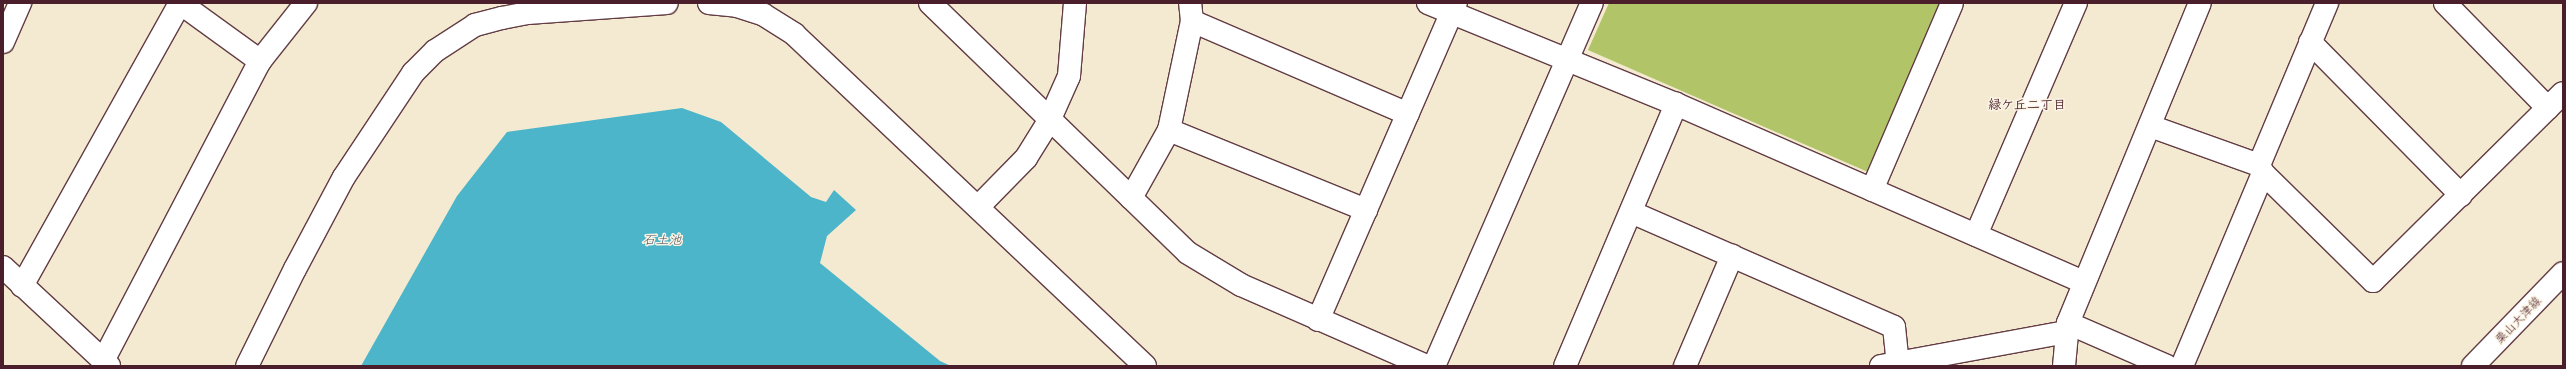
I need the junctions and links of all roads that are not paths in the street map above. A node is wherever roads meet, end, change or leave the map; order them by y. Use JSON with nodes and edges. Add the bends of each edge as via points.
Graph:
{"nodes":[{"id":1,"x":20,"y":3,"type":"edge"},
{"id":2,"x":180,"y":3,"type":"edge"},
{"id":3,"x":306,"y":3,"type":"edge"},
{"id":4,"x":667,"y":3,"type":"edge"},
{"id":5,"x":709,"y":3,"type":"edge"},
{"id":6,"x":930,"y":3,"type":"edge"},
{"id":7,"x":1075,"y":3,"type":"edge"},
{"id":8,"x":1428,"y":3,"type":"edge"},
{"id":9,"x":1592,"y":3,"type":"edge"},
{"id":10,"x":1952,"y":3,"type":"edge"},
{"id":11,"x":2076,"y":3,"type":"edge"},
{"id":12,"x":2326,"y":3,"type":"edge"},
{"id":13,"x":2445,"y":3,"type":"edge"},
{"id":14,"x":2194,"y":5,"type":"edge"},
{"id":15,"x":1454,"y":8,"type":"edge"},
{"id":16,"x":1191,"y":12,"type":"edge"},
{"id":17,"x":3,"y":42,"type":"edge"},
{"id":18,"x":2310,"y":42,"type":"junction"},
{"id":19,"x":1568,"y":60,"type":"junction"},
{"id":20,"x":260,"y":61,"type":"junction"},
{"id":21,"x":2556,"y":101,"type":"edge"},
{"id":22,"x":1676,"y":104,"type":"junction"},
{"id":23,"x":1408,"y":114,"type":"junction"},
{"id":24,"x":1049,"y":121,"type":"junction"},
{"id":25,"x":2150,"y":126,"type":"junction"},
{"id":26,"x":1169,"y":130,"type":"junction"},
{"id":27,"x":2261,"y":169,"type":"junction"},
{"id":28,"x":1872,"y":190,"type":"junction"},
{"id":29,"x":2461,"y":195,"type":"junction"},
{"id":30,"x":1131,"y":198,"type":"junction"},
{"id":31,"x":978,"y":207,"type":"junction"},
{"id":32,"x":1366,"y":210,"type":"junction"},
{"id":33,"x":1631,"y":212,"type":"junction"},
{"id":34,"x":1976,"y":235,"type":"junction"},
{"id":35,"x":1732,"y":256,"type":"junction"},
{"id":36,"x":3,"y":267,"type":"edge"},
{"id":37,"x":2563,"y":273,"type":"edge"},
{"id":38,"x":2084,"y":282,"type":"junction"},
{"id":39,"x":22,"y":286,"type":"junction"},
{"id":40,"x":1318,"y":320,"type":"junction"},
{"id":41,"x":2067,"y":327,"type":"junction"},
{"id":42,"x":106,"y":364,"type":"edge"},
{"id":43,"x":1889,"y":364,"type":"edge"},
{"id":44,"x":247,"y":366,"type":"edge"},
{"id":45,"x":1145,"y":366,"type":"edge"},
{"id":46,"x":1426,"y":366,"type":"edge"},
{"id":47,"x":1434,"y":366,"type":"edge"},
{"id":48,"x":1565,"y":366,"type":"edge"},
{"id":49,"x":1685,"y":366,"type":"edge"},
{"id":50,"x":2064,"y":366,"type":"edge"},
{"id":51,"x":2167,"y":366,"type":"edge"},
{"id":52,"x":2182,"y":366,"type":"edge"},
{"id":53,"x":2473,"y":366,"type":"edge"}],
"edges":[{"from":1,"to":17,"type":"street"},
{"from":2,"to":20,"type":"street"},
{"from":2,"to":39,"type":"street"},
{"from":3,"to":20,"type":"street"},
{"from":4,"to":44,"type":"street","via":[[502,18],[475,26],[435,51],[413,73],[344,177]]},
{"from":5,"to":31,"type":"street","via":[[737,6],[764,15],[794,34]]},
{"from":6,"to":24,"type":"street"},
{"from":7,"to":24,"type":"street","via":[[1069,76]]},
{"from":8,"to":15,"type":"street"},
{"from":9,"to":19,"type":"street"},
{"from":10,"to":28,"type":"street"},
{"from":11,"to":34,"type":"street"},
{"from":12,"to":18,"type":"street"},
{"from":13,"to":21,"type":"street"},
{"from":14,"to":25,"type":"street"},
{"from":15,"to":19,"type":"street"},
{"from":15,"to":23,"type":"street"},
{"from":16,"to":23,"type":"street"},
{"from":16,"to":26,"type":"street"},
{"from":18,"to":27,"type":"street"},
{"from":18,"to":29,"type":"street"},
{"from":19,"to":22,"type":"street"},
{"from":19,"to":47,"type":"street"},
{"from":20,"to":42,"type":"street"},
{"from":21,"to":29,"type":"street"},
{"from":22,"to":28,"type":"street"},
{"from":22,"to":33,"type":"street"},
{"from":23,"to":32,"type":"street"},
{"from":24,"to":30,"type":"street"},
{"from":24,"to":31,"type":"street","via":[[1026,158]]},
{"from":25,"to":27,"type":"street"},
{"from":25,"to":38,"type":"street"},
{"from":26,"to":30,"type":"street"},
{"from":26,"to":32,"type":"street"},
{"from":27,"to":29,"type":"street","via":[[2373,281]]},
{"from":27,"to":52,"type":"street"},
{"from":28,"to":34,"type":"street"},
{"from":30,"to":40,"type":"street","via":[[1188,253],[1241,285]]},
{"from":31,"to":45,"type":"street"},
{"from":32,"to":40,"type":"street"},
{"from":33,"to":35,"type":"street"},
{"from":33,"to":48,"type":"street"},
{"from":34,"to":38,"type":"street"},
{"from":35,"to":43,"type":"street","via":[[1894,327]]},
{"from":35,"to":49,"type":"street"},
{"from":36,"to":39,"type":"street"},
{"from":37,"to":53,"type":"street","name":"栗山大津線"},
{"from":38,"to":41,"type":"street"},
{"from":39,"to":42,"type":"street"},
{"from":40,"to":46,"type":"street"},
{"from":41,"to":43,"type":"street"},
{"from":41,"to":50,"type":"street"},
{"from":41,"to":51,"type":"street"}]}
